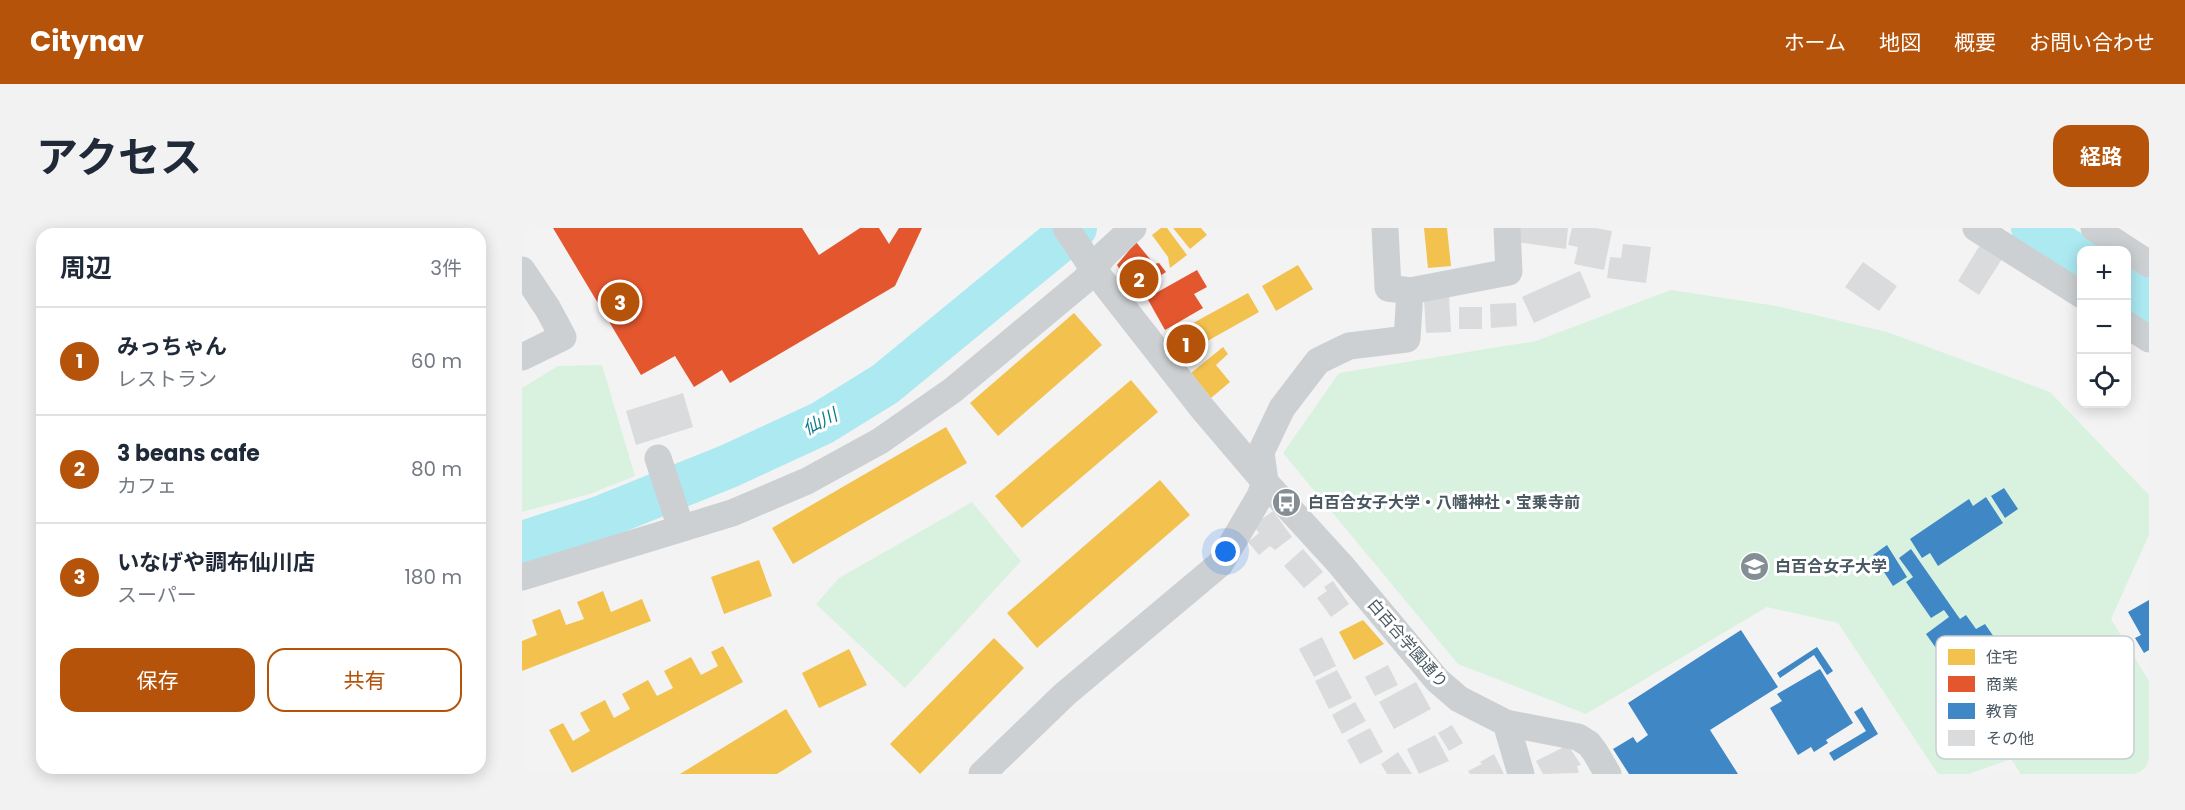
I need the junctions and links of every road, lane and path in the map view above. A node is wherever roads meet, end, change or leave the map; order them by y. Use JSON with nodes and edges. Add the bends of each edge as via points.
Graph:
{"nodes":[{"id":1,"x":1066,"y":228,"type":"edge"},
{"id":2,"x":1133,"y":228,"type":"edge"},
{"id":3,"x":1385,"y":228,"type":"edge"},
{"id":4,"x":1508,"y":228,"type":"edge"},
{"id":5,"x":1976,"y":228,"type":"edge"},
{"id":6,"x":2094,"y":228,"type":"edge"},
{"id":7,"x":2149,"y":264,"type":"edge"},
{"id":8,"x":1090,"y":265,"type":"junction"},
{"id":9,"x":522,"y":270,"type":"edge"},
{"id":10,"x":1410,"y":291,"type":"junction"},
{"id":11,"x":2077,"y":292,"type":"edge"},
{"id":12,"x":2131,"y":327,"type":"edge"},
{"id":13,"x":2149,"y":339,"type":"edge"},
{"id":14,"x":522,"y":357,"type":"edge"},
{"id":15,"x":658,"y":458,"type":"dead end"},
{"id":16,"x":1265,"y":482,"type":"junction"},
{"id":17,"x":678,"y":519,"type":"junction"},
{"id":18,"x":522,"y":578,"type":"edge"},
{"id":19,"x":1506,"y":723,"type":"junction"},
{"id":20,"x":982,"y":774,"type":"edge"},
{"id":21,"x":1521,"y":774,"type":"edge"},
{"id":22,"x":1608,"y":774,"type":"edge"}],
"edges":[{"from":1,"to":8,"type":"street","name":"白百合学園通り"},
{"from":2,"to":8,"type":"street"},
{"from":3,"to":10,"type":"street","via":[[1388,288]]},
{"from":4,"to":10,"type":"street","via":[[1509,272]]},
{"from":5,"to":11,"type":"street"},
{"from":6,"to":7,"type":"street"},
{"from":8,"to":16,"type":"street","name":"白百合学園通り"},
{"from":8,"to":17,"type":"street","via":[[1085,280],[953,390],[880,441],[807,481],[732,513]]},
{"from":9,"to":14,"type":"street","via":[[563,337]]},
{"from":10,"to":16,"type":"street","via":[[1407,339],[1350,346],[1318,361],[1282,408],[1261,452]]},
{"from":12,"to":13,"type":"street"},
{"from":15,"to":17,"type":"street"},
{"from":16,"to":19,"type":"street","name":"白百合学園通り","via":[[1437,680],[1458,699]]},
{"from":16,"to":20,"type":"street","via":[[1220,564],[1073,687]]},
{"from":17,"to":18,"type":"street"},
{"from":19,"to":21,"type":"street"},
{"from":19,"to":22,"type":"street","name":"白百合学園通り","via":[[1578,737],[1589,744]]}]}
